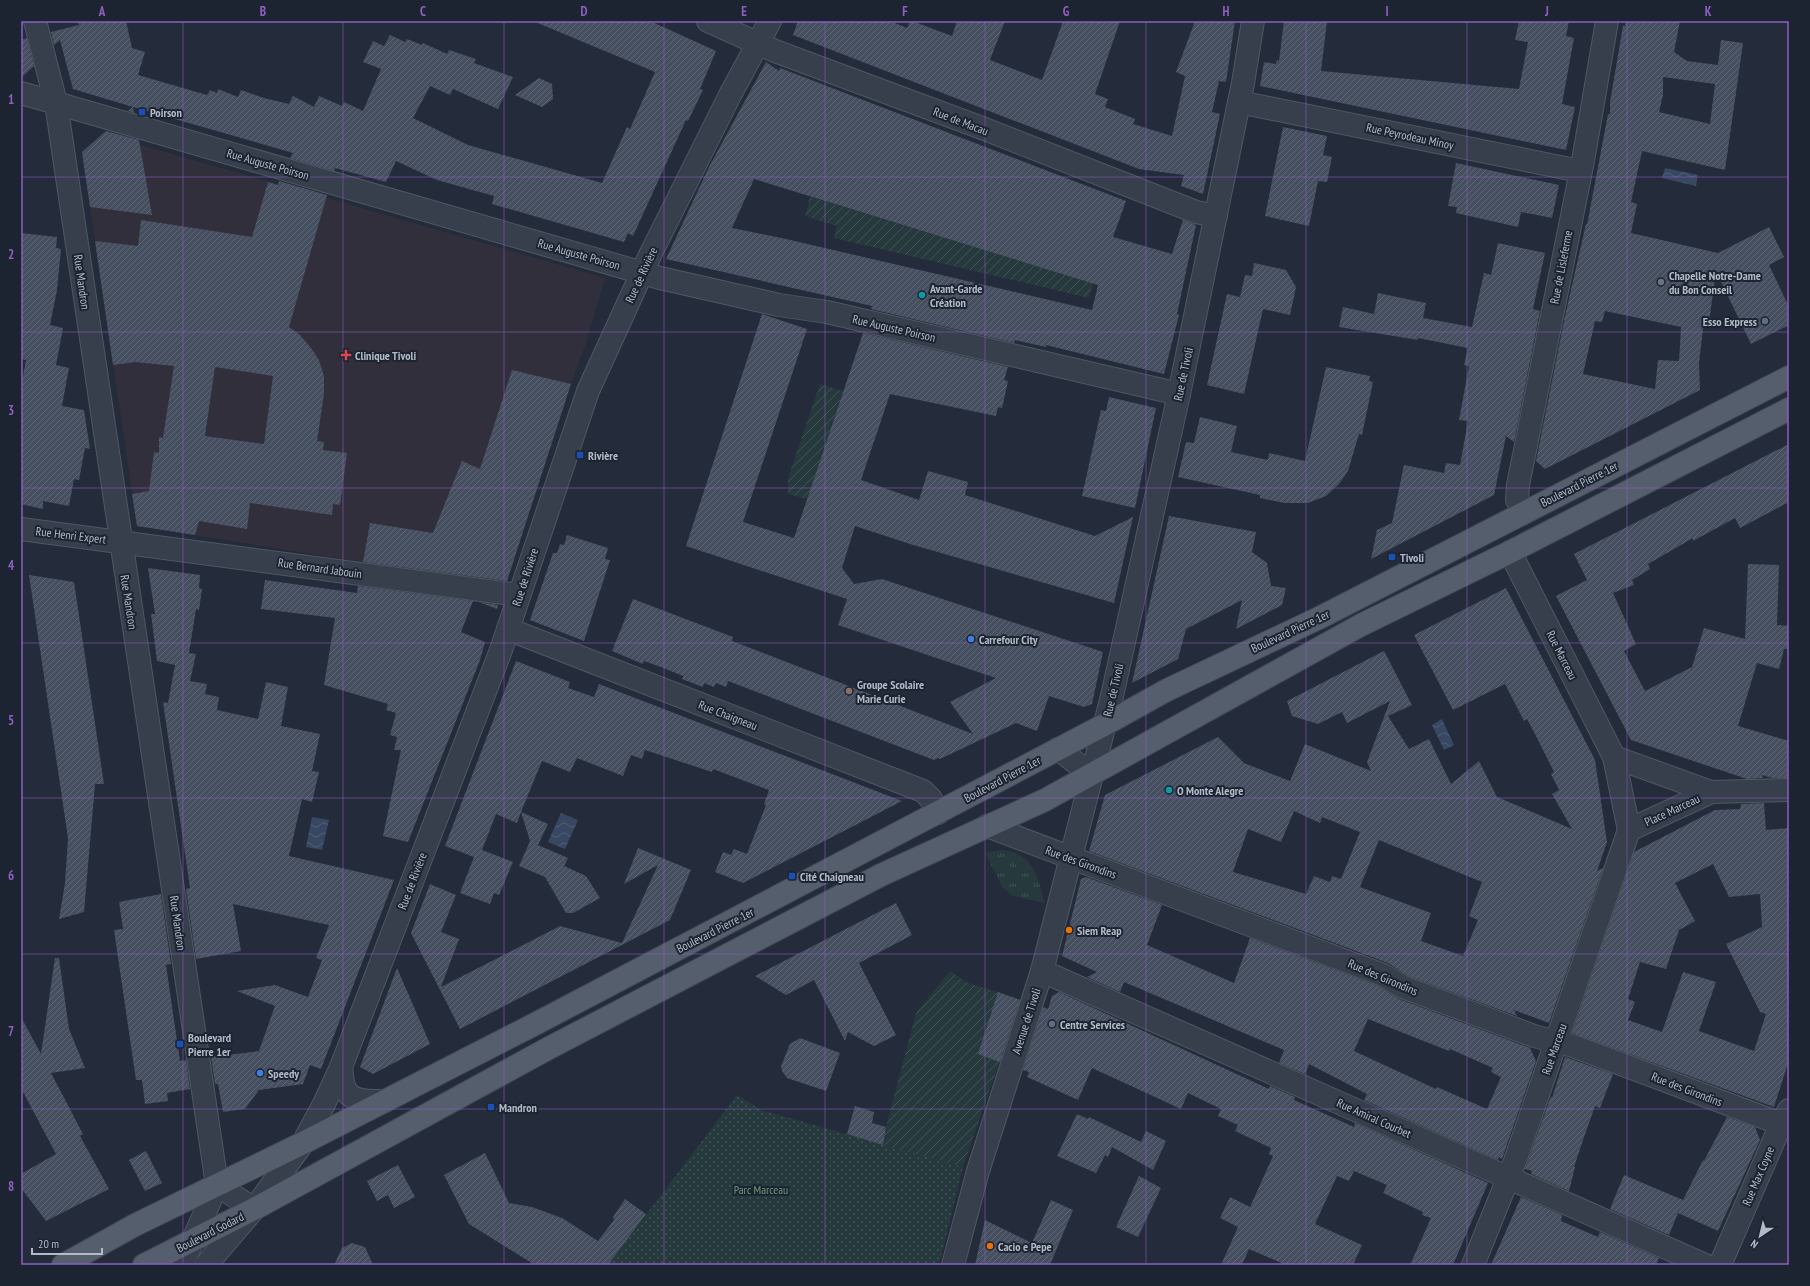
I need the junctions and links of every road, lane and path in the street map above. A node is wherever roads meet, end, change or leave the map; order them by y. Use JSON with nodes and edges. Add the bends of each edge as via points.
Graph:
{"nodes":[{"id":1,"x":35,"y":21,"type":"edge"},
{"id":2,"x":708,"y":21,"type":"edge"},
{"id":3,"x":770,"y":21,"type":"edge"},
{"id":4,"x":1252,"y":21,"type":"edge"},
{"id":5,"x":1607,"y":21,"type":"edge"},
{"id":6,"x":758,"y":44,"type":"junction"},
{"id":7,"x":21,"y":93,"type":"edge"},
{"id":8,"x":1239,"y":102,"type":"junction"},
{"id":9,"x":56,"y":103,"type":"junction"},
{"id":10,"x":1580,"y":171,"type":"junction"},
{"id":11,"x":1216,"y":216,"type":"junction"},
{"id":12,"x":642,"y":272,"type":"junction"},
{"id":13,"x":1789,"y":377,"type":"edge"},
{"id":14,"x":1179,"y":394,"type":"junction"},
{"id":15,"x":1789,"y":409,"type":"edge"},
{"id":16,"x":1523,"y":512,"type":"junction"},
{"id":17,"x":21,"y":529,"type":"edge"},
{"id":18,"x":120,"y":542,"type":"junction"},
{"id":19,"x":1510,"y":552,"type":"junction"},
{"id":20,"x":519,"y":595,"type":"junction"},
{"id":21,"x":508,"y":629,"type":"junction"},
{"id":22,"x":1104,"y":726,"type":"junction"},
{"id":23,"x":1058,"y":749,"type":"junction"},
{"id":24,"x":1614,"y":758,"type":"junction"},
{"id":25,"x":1092,"y":775,"type":"junction"},
{"id":26,"x":1789,"y":790,"type":"edge"},
{"id":27,"x":1712,"y":792,"type":"junction"},
{"id":28,"x":938,"y":813,"type":"junction"},
{"id":29,"x":987,"y":826,"type":"junction"},
{"id":30,"x":1629,"y":830,"type":"junction"},
{"id":31,"x":1071,"y":858,"type":"junction"},
{"id":32,"x":1042,"y":971,"type":"junction"},
{"id":33,"x":1557,"y":1041,"type":"junction"},
{"id":34,"x":341,"y":1067,"type":"junction"},
{"id":35,"x":385,"y":1101,"type":"junction"},
{"id":36,"x":1785,"y":1117,"type":"edge"},
{"id":37,"x":303,"y":1143,"type":"junction"},
{"id":38,"x":1509,"y":1178,"type":"junction"},
{"id":39,"x":217,"y":1185,"type":"junction"},
{"id":40,"x":254,"y":1209,"type":"junction"},
{"id":41,"x":194,"y":1239,"type":"junction"},
{"id":42,"x":63,"y":1265,"type":"edge"},
{"id":43,"x":144,"y":1265,"type":"edge"},
{"id":44,"x":182,"y":1265,"type":"edge"},
{"id":45,"x":206,"y":1265,"type":"edge"},
{"id":46,"x":953,"y":1265,"type":"edge"},
{"id":47,"x":1473,"y":1265,"type":"edge"},
{"id":48,"x":1705,"y":1265,"type":"edge"},
{"id":49,"x":1720,"y":1265,"type":"edge"}],
"edges":[{"from":1,"to":9,"type":"street","name":"Rue Mandron"},
{"from":2,"to":6,"type":"street","name":"Rue de Macau"},
{"from":3,"to":6,"type":"street","name":"Rue de Rivière"},
{"from":4,"to":8,"type":"street","name":"Rue de Tivoli"},
{"from":5,"to":10,"type":"street","name":"Rue de Lisleferme"},
{"from":6,"to":11,"type":"street","name":"Rue de Macau","via":[[1196,212]]},
{"from":6,"to":12,"type":"street","name":"Rue de Rivière"},
{"from":7,"to":9,"type":"street","name":"Rue Auguste Poirson"},
{"from":8,"to":10,"type":"street","name":"Rue Peyrodeau Minoy"},
{"from":8,"to":11,"type":"street","name":"Rue de Tivoli"},
{"from":9,"to":12,"type":"street","name":"Rue Auguste Poirson"},
{"from":9,"to":18,"type":"street","name":"Rue Mandron"},
{"from":10,"to":16,"type":"street","name":"Rue de Lisleferme","via":[[1518,486],[1517,500]]},
{"from":11,"to":14,"type":"street","name":"Rue de Tivoli"},
{"from":12,"to":14,"type":"street","name":"Rue Auguste Poirson","via":[[779,306],[827,312]]},
{"from":12,"to":20,"type":"street","name":"Rue de Rivière","via":[[588,391]]},
{"from":13,"to":16,"type":"main road","name":"Boulevard Pierre 1er"},
{"from":14,"to":22,"type":"street","name":"Rue de Tivoli"},
{"from":15,"to":19,"type":"main road"},
{"from":16,"to":22,"type":"main road","name":"Boulevard Pierre 1er","via":[[1321,617],[1167,690]]},
{"from":17,"to":18,"type":"street","name":"Rue Henri Expert"},
{"from":18,"to":20,"type":"street","name":"Rue Bernard Jabouin"},
{"from":18,"to":39,"type":"street","name":"Rue Mandron"},
{"from":19,"to":24,"type":"street","name":"Rue Marceau"},
{"from":19,"to":25,"type":"main road","via":[[1361,625]]},
{"from":20,"to":21,"type":"street","name":"Rue de Rivière"},
{"from":21,"to":28,"type":"street","name":"Rue Chaigneau","via":[[924,791]]},
{"from":21,"to":34,"type":"street","name":"Rue de Rivière"},
{"from":22,"to":23,"type":"main road","name":"Boulevard Pierre 1er"},
{"from":22,"to":25,"type":"street","name":"Rue de Tivoli"},
{"from":23,"to":25,"type":"street"},
{"from":23,"to":28,"type":"main road","name":"Boulevard Pierre 1er"},
{"from":24,"to":27,"type":"street","name":"Place Marceau"},
{"from":24,"to":30,"type":"street","name":"Place Marceau"},
{"from":25,"to":29,"type":"main road"},
{"from":25,"to":31,"type":"street","name":"Avenue de Tivoli"},
{"from":26,"to":27,"type":"street"},
{"from":27,"to":30,"type":"street","name":"Place Marceau"},
{"from":28,"to":35,"type":"main road","name":"Boulevard Pierre 1er"},
{"from":29,"to":31,"type":"street","name":"Rue des Girondins"},
{"from":29,"to":40,"type":"main road","via":[[881,875],[549,1048]]},
{"from":30,"to":33,"type":"street","name":"Rue Marceau"},
{"from":31,"to":32,"type":"street","name":"Avenue de Tivoli"},
{"from":31,"to":33,"type":"street","name":"Rue des Girondins","via":[[1383,975],[1408,988],[1534,1036]]},
{"from":32,"to":38,"type":"street","name":"Rue Amiral Courbet"},
{"from":32,"to":46,"type":"street","name":"Avenue de Tivoli","via":[[978,1171]]},
{"from":33,"to":36,"type":"street","name":"Rue des Girondins"},
{"from":33,"to":38,"type":"street","name":"Rue Marceau"},
{"from":34,"to":35,"type":"street","via":[[344,1087],[349,1094],[368,1102]]},
{"from":34,"to":37,"type":"street","name":"Rue de Rivière"},
{"from":35,"to":37,"type":"main road","name":"Boulevard Pierre 1er"},
{"from":36,"to":49,"type":"street","name":"Rue Max Coyne"},
{"from":37,"to":39,"type":"main road","name":"Boulevard Pierre 1er"},
{"from":37,"to":40,"type":"street","name":"Rue de Rivière"},
{"from":38,"to":47,"type":"street","name":"Rue Marceau"},
{"from":38,"to":48,"type":"street","name":"Rue Amiral Courbet"},
{"from":39,"to":40,"type":"street"},
{"from":39,"to":41,"type":"street"},
{"from":39,"to":42,"type":"main road","via":[[135,1225]]},
{"from":40,"to":41,"type":"main road","name":"Boulevard Godard"},
{"from":40,"to":45,"type":"street","name":"Rue de Rivière"},
{"from":41,"to":43,"type":"main road","name":"Boulevard Godard"},
{"from":41,"to":44,"type":"street"}]}
